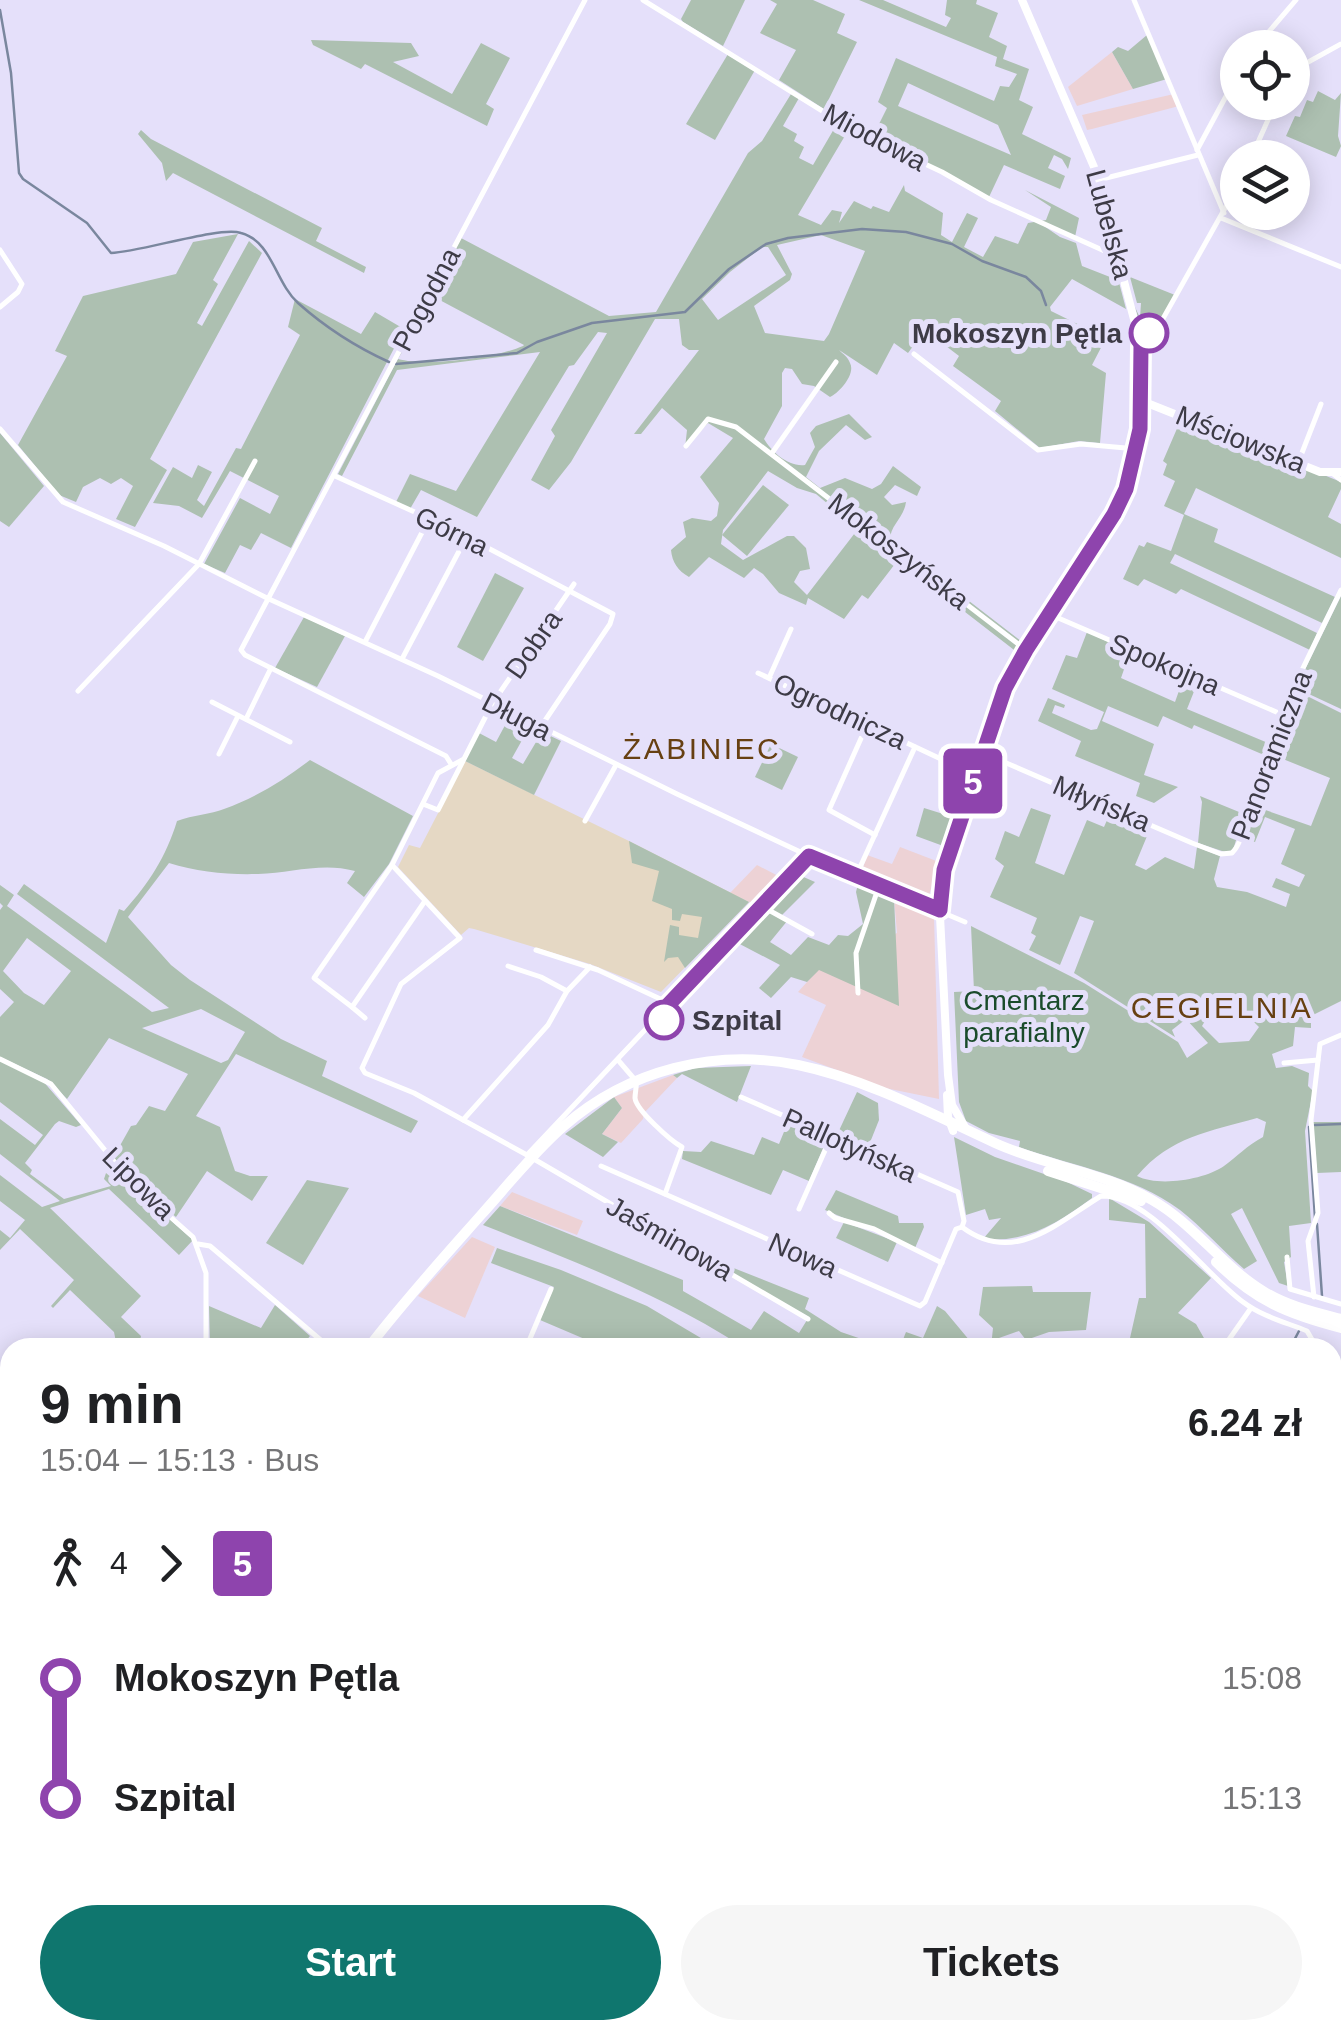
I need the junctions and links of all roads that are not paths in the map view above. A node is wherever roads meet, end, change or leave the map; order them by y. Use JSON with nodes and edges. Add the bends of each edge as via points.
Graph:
{"nodes":[{"id":1,"x":586,"y":0,"type":"edge"},
{"id":2,"x":643,"y":0,"type":"edge"},
{"id":3,"x":1022,"y":0,"type":"edge"},
{"id":4,"x":1134,"y":0,"type":"edge"},
{"id":5,"x":1296,"y":0,"type":"edge"},
{"id":6,"x":1270,"y":30,"type":"edge"},
{"id":7,"x":1341,"y":44,"type":"edge"},
{"id":8,"x":1310,"y":61,"type":"edge"},
{"id":9,"x":1220,"y":108,"type":"edge"},
{"id":10,"x":1197,"y":152,"type":"junction"},
{"id":11,"x":1098,"y":180,"type":"junction"},
{"id":12,"x":1220,"y":210,"type":"edge"},
{"id":13,"x":1220,"y":219,"type":"edge"},
{"id":14,"x":1257,"y":230,"type":"edge"},
{"id":15,"x":0,"y":250,"type":"edge"},
{"id":16,"x":1118,"y":252,"type":"junction"},
{"id":17,"x":1341,"y":266,"type":"edge"},
{"id":18,"x":0,"y":307,"type":"edge"},
{"id":19,"x":1141,"y":346,"type":"junction"},
{"id":20,"x":914,"y":354,"type":"dead end"},
{"id":21,"x":836,"y":362,"type":"dead end"},
{"id":22,"x":1142,"y":400,"type":"junction"},
{"id":23,"x":1322,"y":404,"type":"dead end"},
{"id":24,"x":0,"y":429,"type":"edge"},
{"id":25,"x":686,"y":446,"type":"dead end"},
{"id":26,"x":1137,"y":449,"type":"junction"},
{"id":27,"x":772,"y":453,"type":"junction"},
{"id":28,"x":255,"y":461,"type":"dead end"},
{"id":29,"x":1298,"y":463,"type":"junction"},
{"id":30,"x":1336,"y":473,"type":"edge"},
{"id":31,"x":333,"y":476,"type":"junction"},
{"id":32,"x":1341,"y":480,"type":"edge"},
{"id":33,"x":428,"y":519,"type":"junction"},
{"id":34,"x":467,"y":537,"type":"junction"},
{"id":35,"x":199,"y":564,"type":"junction"},
{"id":36,"x":572,"y":588,"type":"junction"},
{"id":37,"x":1341,"y":590,"type":"edge"},
{"id":38,"x":269,"y":599,"type":"junction"},
{"id":39,"x":1049,"y":614,"type":"junction"},
{"id":40,"x":791,"y":629,"type":"dead end"},
{"id":41,"x":365,"y":642,"type":"junction"},
{"id":42,"x":1026,"y":650,"type":"junction"},
{"id":43,"x":402,"y":660,"type":"junction"},
{"id":44,"x":271,"y":668,"type":"junction"},
{"id":45,"x":758,"y":672,"type":"dead end"},
{"id":46,"x":769,"y":678,"type":"junction"},
{"id":47,"x":78,"y":691,"type":"dead end"},
{"id":48,"x":212,"y":702,"type":"dead end"},
{"id":49,"x":492,"y":704,"type":"junction"},
{"id":50,"x":1281,"y":714,"type":"junction"},
{"id":51,"x":242,"y":717,"type":"junction"},
{"id":52,"x":868,"y":724,"type":"junction"},
{"id":53,"x":540,"y":728,"type":"junction"},
{"id":54,"x":290,"y":742,"type":"dead end"},
{"id":55,"x":915,"y":747,"type":"junction"},
{"id":56,"x":982,"y":753,"type":"junction"},
{"id":57,"x":219,"y":754,"type":"dead end"},
{"id":58,"x":464,"y":759,"type":"junction"},
{"id":59,"x":452,"y":765,"type":"junction"},
{"id":60,"x":616,"y":765,"type":"junction"},
{"id":61,"x":975,"y":775,"type":"junction"},
{"id":62,"x":423,"y":804,"type":"junction"},
{"id":63,"x":585,"y":821,"type":"dead end"},
{"id":64,"x":874,"y":835,"type":"junction"},
{"id":65,"x":1220,"y":854,"type":"joint"},
{"id":66,"x":809,"y":856,"type":"junction"},
{"id":67,"x":392,"y":865,"type":"junction"},
{"id":68,"x":856,"y":876,"type":"junction"},
{"id":69,"x":879,"y":886,"type":"junction"},
{"id":70,"x":425,"y":901,"type":"junction"},
{"id":71,"x":763,"y":906,"type":"junction"},
{"id":72,"x":940,"y":910,"type":"junction"},
{"id":73,"x":966,"y":922,"type":"dead end"},
{"id":74,"x":812,"y":934,"type":"dead end"},
{"id":75,"x":536,"y":950,"type":"dead end"},
{"id":76,"x":508,"y":966,"type":"dead end"},
{"id":77,"x":590,"y":967,"type":"junction"},
{"id":78,"x":567,"y":991,"type":"junction"},
{"id":79,"x":858,"y":993,"type":"dead end"},
{"id":80,"x":669,"y":1004,"type":"junction"},
{"id":81,"x":352,"y":1007,"type":"junction"},
{"id":82,"x":365,"y":1018,"type":"dead end"},
{"id":83,"x":1341,"y":1035,"type":"edge"},
{"id":84,"x":0,"y":1059,"type":"edge"},
{"id":85,"x":618,"y":1060,"type":"junction"},
{"id":86,"x":1318,"y":1060,"type":"junction"},
{"id":87,"x":1284,"y":1063,"type":"dead end"},
{"id":88,"x":636,"y":1081,"type":"junction"},
{"id":89,"x":741,"y":1097,"type":"dead end"},
{"id":90,"x":949,"y":1105,"type":"junction"},
{"id":91,"x":463,"y":1120,"type":"junction"},
{"id":92,"x":943,"y":1123,"type":"junction"},
{"id":93,"x":972,"y":1133,"type":"junction"},
{"id":94,"x":832,"y":1137,"type":"junction"},
{"id":95,"x":530,"y":1156,"type":"junction"},
{"id":96,"x":601,"y":1166,"type":"dead end"},
{"id":97,"x":666,"y":1194,"type":"junction"},
{"id":98,"x":799,"y":1209,"type":"dead end"},
{"id":99,"x":829,"y":1213,"type":"dead end"},
{"id":100,"x":947,"y":1226,"type":"dead end"},
{"id":101,"x":960,"y":1227,"type":"junction"},
{"id":102,"x":198,"y":1244,"type":"junction"},
{"id":103,"x":1287,"y":1257,"type":"dead end"},
{"id":104,"x":942,"y":1263,"type":"junction"},
{"id":105,"x":551,"y":1289,"type":"dead end"},
{"id":106,"x":1314,"y":1298,"type":"junction"},
{"id":107,"x":1341,"y":1304,"type":"edge"},
{"id":108,"x":1251,"y":1308,"type":"junction"},
{"id":109,"x":808,"y":1319,"type":"dead end"},
{"id":110,"x":1341,"y":1319,"type":"edge"},
{"id":111,"x":1341,"y":1328,"type":"edge"},
{"id":112,"x":206,"y":1338,"type":"edge"},
{"id":113,"x":318,"y":1338,"type":"edge"},
{"id":114,"x":376,"y":1338,"type":"edge"},
{"id":115,"x":530,"y":1338,"type":"edge"},
{"id":116,"x":1230,"y":1338,"type":"edge"},
{"id":117,"x":1312,"y":1338,"type":"edge"}],
"edges":[{"from":1,"to":31,"type":"street","name":"Pogodna"},
{"from":2,"to":16,"type":"street","name":"Miodowa","via":[[853,130],[1039,223]]},
{"from":3,"to":11,"type":"main road","name":"Lubelska"},
{"from":4,"to":10,"type":"street"},
{"from":5,"to":6,"type":"street"},
{"from":7,"to":8,"type":"street"},
{"from":9,"to":10,"type":"street"},
{"from":10,"to":11,"type":"street"},
{"from":10,"to":12,"type":"street"},
{"from":11,"to":16,"type":"main road","name":"Lubelska"},
{"from":13,"to":19,"type":"street","via":[[1152,340]]},
{"from":14,"to":17,"type":"street"},
{"from":15,"to":18,"type":"street","via":[[22,281]]},
{"from":16,"to":19,"type":"main road","name":"Lubelska"},
{"from":19,"to":22,"type":"main road","name":"Lubelska"},
{"from":20,"to":26,"type":"street","via":[[1038,450],[1081,444]]},
{"from":21,"to":27,"type":"street"},
{"from":22,"to":26,"type":"main road","name":"Lubelska"},
{"from":22,"to":29,"type":"main road","name":"Mściowska"},
{"from":23,"to":29,"type":"street"},
{"from":24,"to":35,"type":"street","name":"Długa","via":[[58,499]]},
{"from":25,"to":27,"type":"street","name":"Mokoszyńska","via":[[708,419],[736,428]]},
{"from":26,"to":39,"type":"main road","name":"Lubelska","via":[[1114,514]]},
{"from":27,"to":42,"type":"street","name":"Mokoszyńska"},
{"from":28,"to":35,"type":"street"},
{"from":29,"to":30,"type":"main road","name":"Mściowska"},
{"from":30,"to":32,"type":"street"},
{"from":31,"to":33,"type":"street","name":"Górna"},
{"from":31,"to":38,"type":"street","name":"Pogodna"},
{"from":33,"to":34,"type":"street","name":"Górna"},
{"from":33,"to":41,"type":"street"},
{"from":34,"to":36,"type":"street","name":"Górna"},
{"from":34,"to":43,"type":"street"},
{"from":35,"to":38,"type":"street","name":"Długa"},
{"from":35,"to":47,"type":"street"},
{"from":36,"to":49,"type":"street","name":"Dobra"},
{"from":36,"to":53,"type":"street","name":"Górna","via":[[613,618]]},
{"from":37,"to":50,"type":"street","name":"Panoramiczna"},
{"from":38,"to":41,"type":"street","name":"Długa"},
{"from":38,"to":44,"type":"street","name":"Pogodna","via":[[241,650]]},
{"from":39,"to":42,"type":"main road","name":"Lubelska"},
{"from":39,"to":50,"type":"street","name":"Spokojna"},
{"from":40,"to":46,"type":"street"},
{"from":41,"to":43,"type":"street","name":"Długa"},
{"from":42,"to":56,"type":"main road","name":"Lubelska"},
{"from":43,"to":49,"type":"street","name":"Długa"},
{"from":44,"to":51,"type":"street"},
{"from":44,"to":59,"type":"street","via":[[446,756]]},
{"from":45,"to":46,"type":"street","name":"Ogrodnicza"},
{"from":46,"to":52,"type":"street","name":"Ogrodnicza"},
{"from":48,"to":51,"type":"street"},
{"from":49,"to":53,"type":"street","name":"Długa"},
{"from":49,"to":58,"type":"street","name":"Dobra"},
{"from":50,"to":65,"type":"street","name":"Panoramiczna","via":[[1239,845],[1232,854]]},
{"from":51,"to":54,"type":"street"},
{"from":51,"to":57,"type":"street"},
{"from":52,"to":55,"type":"street","name":"Ogrodnicza"},
{"from":52,"to":64,"type":"street","via":[[828,810]]},
{"from":53,"to":60,"type":"street","name":"Długa"},
{"from":55,"to":61,"type":"street","name":"Ogrodnicza"},
{"from":55,"to":64,"type":"street"},
{"from":56,"to":61,"type":"main road","name":"Lubelska"},
{"from":56,"to":65,"type":"street","name":"Młyńska"},
{"from":58,"to":59,"type":"street"},
{"from":58,"to":62,"type":"street","name":"Dobra","via":[[438,810]]},
{"from":59,"to":62,"type":"street","via":[[438,774]]},
{"from":60,"to":63,"type":"street"},
{"from":60,"to":66,"type":"street","name":"Długa"},
{"from":61,"to":72,"type":"main road","name":"Lubelska","via":[[944,870]]},
{"from":62,"to":67,"type":"street"},
{"from":64,"to":68,"type":"street"},
{"from":66,"to":68,"type":"street","name":"Długa"},
{"from":66,"to":71,"type":"street"},
{"from":67,"to":70,"type":"street"},
{"from":67,"to":81,"type":"street","via":[[314,978]]},
{"from":68,"to":69,"type":"street","name":"Długa"},
{"from":69,"to":72,"type":"street","name":"Długa"},
{"from":69,"to":79,"type":"street","via":[[856,953]]},
{"from":70,"to":81,"type":"street"},
{"from":70,"to":91,"type":"street","name":"Jaśminowa","via":[[460,938],[401,984],[362,1068]]},
{"from":71,"to":74,"type":"street"},
{"from":71,"to":80,"type":"street"},
{"from":72,"to":73,"type":"street","name":"Długa"},
{"from":72,"to":90,"type":"main road","name":"Lubelska"},
{"from":75,"to":77,"type":"street"},
{"from":76,"to":78,"type":"street"},
{"from":77,"to":78,"type":"street"},
{"from":77,"to":80,"type":"street"},
{"from":78,"to":91,"type":"street","via":[[548,1025]]},
{"from":80,"to":85,"type":"street"},
{"from":81,"to":82,"type":"street"},
{"from":83,"to":86,"type":"street","via":[[1320,1044]]},
{"from":84,"to":102,"type":"street","name":"Lipowa","via":[[50,1084],[131,1182]]},
{"from":85,"to":88,"type":"street"},
{"from":85,"to":95,"type":"street"},
{"from":86,"to":87,"type":"street"},
{"from":86,"to":106,"type":"street","via":[[1311,1120],[1318,1213],[1308,1241]]},
{"from":88,"to":92,"type":"main road","via":[[687,1064],[745,1059],[805,1066]]},
{"from":88,"to":95,"type":"main road","via":[[590,1105]]},
{"from":88,"to":97,"type":"street","via":[[641,1112],[682,1147]]},
{"from":89,"to":94,"type":"street","name":"Pallotyńska"},
{"from":90,"to":92,"type":"main road"},
{"from":90,"to":92,"type":"main road","name":"Lubelska"},
{"from":90,"to":93,"type":"main road"},
{"from":91,"to":95,"type":"street","name":"Jaśminowa"},
{"from":92,"to":93,"type":"main road"},
{"from":92,"to":111,"type":"main road","via":[[1026,1163],[1137,1200],[1256,1296]]},
{"from":93,"to":110,"type":"main road","via":[[1146,1196],[1263,1291]]},
{"from":94,"to":98,"type":"street"},
{"from":94,"to":101,"type":"street","name":"Pallotyńska","via":[[958,1192]]},
{"from":95,"to":109,"type":"street","name":"Jaśminowa"},
{"from":95,"to":114,"type":"main road"},
{"from":96,"to":97,"type":"street","name":"Nowa"},
{"from":97,"to":104,"type":"street","name":"Nowa","via":[[920,1306]]},
{"from":99,"to":104,"type":"street"},
{"from":100,"to":101,"type":"street"},
{"from":101,"to":104,"type":"street","name":"Nowa"},
{"from":101,"to":108,"type":"street","via":[[979,1240],[1002,1243],[1049,1231],[1109,1196],[1150,1218]]},
{"from":102,"to":112,"type":"street","name":"Lipowa","via":[[206,1273]]},
{"from":102,"to":113,"type":"street","via":[[210,1246]]},
{"from":103,"to":106,"type":"street","via":[[1290,1289]]},
{"from":105,"to":115,"type":"street"},
{"from":106,"to":107,"type":"street"},
{"from":108,"to":116,"type":"street"},
{"from":108,"to":117,"type":"street"}]}
